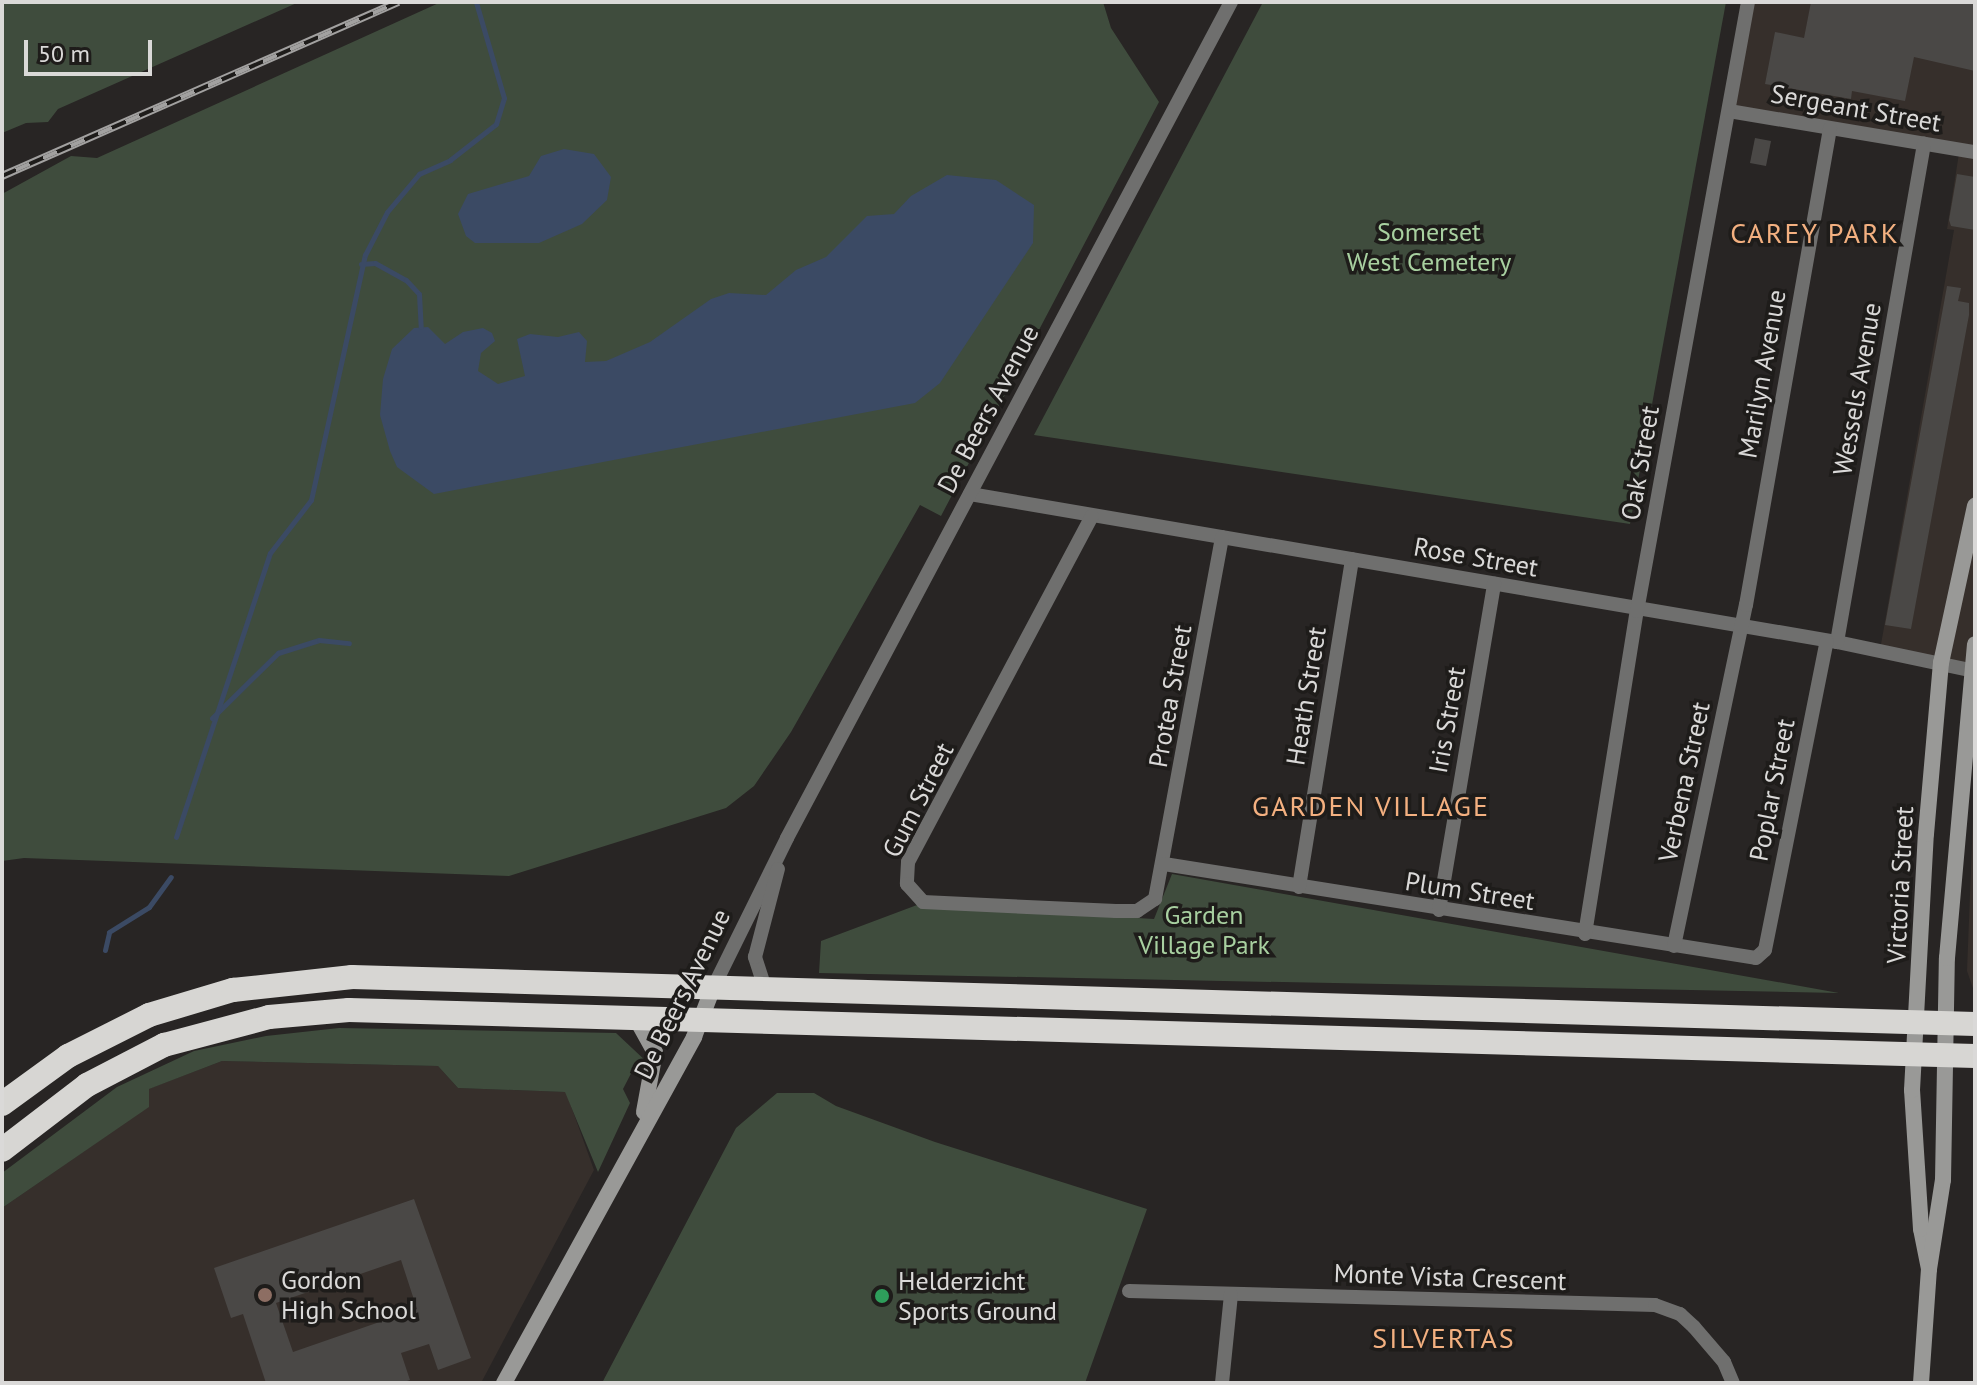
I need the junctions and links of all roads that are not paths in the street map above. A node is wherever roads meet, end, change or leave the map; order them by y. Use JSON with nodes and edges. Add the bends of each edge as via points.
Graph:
{"nodes":[{"id":1,"x":1231,"y":2,"type":"edge"},
{"id":2,"x":1748,"y":2,"type":"edge"},
{"id":3,"x":1729,"y":111,"type":"junction"},
{"id":4,"x":1830,"y":128,"type":"junction"},
{"id":5,"x":1924,"y":144,"type":"junction"},
{"id":6,"x":1975,"y":152,"type":"edge"},
{"id":7,"x":970,"y":494,"type":"junction"},
{"id":8,"x":1975,"y":506,"type":"edge"},
{"id":9,"x":1092,"y":516,"type":"junction"},
{"id":10,"x":1222,"y":537,"type":"junction"},
{"id":11,"x":1352,"y":559,"type":"junction"},
{"id":12,"x":1494,"y":584,"type":"junction"},
{"id":13,"x":1637,"y":611,"type":"junction"},
{"id":14,"x":1741,"y":628,"type":"junction"},
{"id":15,"x":1832,"y":641,"type":"junction"},
{"id":16,"x":1975,"y":644,"type":"edge"},
{"id":17,"x":1941,"y":663,"type":"junction"},
{"id":18,"x":1973,"y":670,"type":"edge"},
{"id":19,"x":787,"y":838,"type":"junction"},
{"id":20,"x":1164,"y":864,"type":"junction"},
{"id":21,"x":1299,"y":887,"type":"junction"},
{"id":22,"x":1439,"y":910,"type":"junction"},
{"id":23,"x":1585,"y":934,"type":"junction"},
{"id":24,"x":1674,"y":946,"type":"junction"},
{"id":25,"x":1765,"y":950,"type":"joint"},
{"id":26,"x":712,"y":990,"type":"junction"},
{"id":27,"x":767,"y":992,"type":"junction"},
{"id":28,"x":637,"y":1020,"type":"junction"},
{"id":29,"x":699,"y":1022,"type":"junction"},
{"id":30,"x":1916,"y":1023,"type":"junction"},
{"id":31,"x":1946,"y":1023,"type":"junction"},
{"id":32,"x":1975,"y":1024,"type":"edge"},
{"id":33,"x":1914,"y":1055,"type":"junction"},
{"id":34,"x":1946,"y":1055,"type":"junction"},
{"id":35,"x":1975,"y":1056,"type":"edge"},
{"id":36,"x":2,"y":1104,"type":"edge"},
{"id":37,"x":641,"y":1126,"type":"junction"},
{"id":38,"x":2,"y":1150,"type":"edge"},
{"id":39,"x":1929,"y":1269,"type":"junction"},
{"id":40,"x":1129,"y":1291,"type":"dead end"},
{"id":41,"x":1231,"y":1294,"type":"junction"},
{"id":42,"x":504,"y":1383,"type":"edge"},
{"id":43,"x":1222,"y":1383,"type":"edge"},
{"id":44,"x":1733,"y":1383,"type":"edge"},
{"id":45,"x":1921,"y":1383,"type":"edge"}],
"edges":[{"from":1,"to":7,"type":"street","name":"De Beers Avenue"},
{"from":2,"to":3,"type":"street","name":"Oak Street"},
{"from":3,"to":4,"type":"street","name":"Sergeant Street"},
{"from":3,"to":13,"type":"street","name":"Oak Street"},
{"from":4,"to":5,"type":"street","name":"Sergeant Street"},
{"from":4,"to":14,"type":"street","name":"Marilyn Avenue"},
{"from":5,"to":6,"type":"street","name":"Sergeant Street"},
{"from":5,"to":15,"type":"street","name":"Wessels Avenue"},
{"from":7,"to":9,"type":"street","name":"Rose Street"},
{"from":7,"to":19,"type":"street","name":"De Beers Avenue"},
{"from":8,"to":17,"type":"main road","name":"Victoria Street"},
{"from":9,"to":10,"type":"street","name":"Rose Street"},
{"from":9,"to":20,"type":"street","name":"Gum Street","via":[[908,862],[907,884],[923,902],[948,905],[1137,911],[1155,899]]},
{"from":10,"to":11,"type":"street","name":"Rose Street"},
{"from":10,"to":20,"type":"street","name":"Protea Street"},
{"from":11,"to":12,"type":"street","name":"Rose Street"},
{"from":11,"to":21,"type":"street","name":"Heath Street"},
{"from":12,"to":13,"type":"street","name":"Rose Street"},
{"from":12,"to":22,"type":"street","name":"Iris Street"},
{"from":13,"to":14,"type":"street","name":"Rose Street"},
{"from":13,"to":23,"type":"street","name":"Oak Street"},
{"from":14,"to":15,"type":"street","name":"Rose Street"},
{"from":14,"to":24,"type":"street","name":"Verbena Street"},
{"from":15,"to":17,"type":"street","name":"Rose Street"},
{"from":15,"to":25,"type":"street","name":"Poplar Street"},
{"from":16,"to":18,"type":"main road","name":"Victoria Street"},
{"from":17,"to":18,"type":"street","name":"Rose Street"},
{"from":17,"to":30,"type":"main road","name":"Victoria Street"},
{"from":18,"to":31,"type":"main road","name":"Victoria Street","via":[[1959,779]]},
{"from":19,"to":26,"type":"street","name":"De Beers Avenue"},
{"from":19,"to":27,"type":"street","name":"De Beers Avenue","via":[[755,957]]},
{"from":20,"to":21,"type":"street","name":"Plum Street"},
{"from":21,"to":22,"type":"street","name":"Plum Street"},
{"from":22,"to":23,"type":"street","name":"Plum Street"},
{"from":23,"to":24,"type":"street","name":"Plum Street"},
{"from":24,"to":25,"type":"street","name":"Plum Street","via":[[1745,958],[1756,958]]},
{"from":26,"to":27,"type":"highway"},
{"from":26,"to":29,"type":"main road","name":"De Beers Avenue"},
{"from":26,"to":36,"type":"highway","via":[[352,977],[233,990],[177,1005],[108,1034],[58,1062]]},
{"from":27,"to":30,"type":"highway"},
{"from":28,"to":29,"type":"highway"},
{"from":28,"to":37,"type":"main road","name":"De Beers Avenue","via":[[655,1052]]},
{"from":28,"to":38,"type":"highway","via":[[349,1010],[269,1017],[203,1032],[125,1063],[60,1103]]},
{"from":29,"to":33,"type":"highway"},
{"from":29,"to":37,"type":"main road","name":"De Beers Avenue"},
{"from":30,"to":31,"type":"highway"},
{"from":30,"to":33,"type":"main road","name":"Victoria Street"},
{"from":31,"to":32,"type":"highway"},
{"from":31,"to":34,"type":"main road","name":"Victoria Street"},
{"from":33,"to":34,"type":"highway"},
{"from":33,"to":39,"type":"main road","name":"Victoria Street","via":[[1921,1229]]},
{"from":34,"to":35,"type":"highway"},
{"from":34,"to":39,"type":"main road","name":"Victoria Street","via":[[1943,1180]]},
{"from":37,"to":42,"type":"main road","name":"De Beers Avenue"},
{"from":39,"to":45,"type":"main road","name":"Victoria Street"},
{"from":40,"to":41,"type":"street","name":"Monte Vista Crescent"},
{"from":41,"to":43,"type":"street"},
{"from":41,"to":44,"type":"street","name":"Monte Vista Crescent","via":[[1655,1305],[1680,1314],[1694,1327],[1724,1362]]}]}
